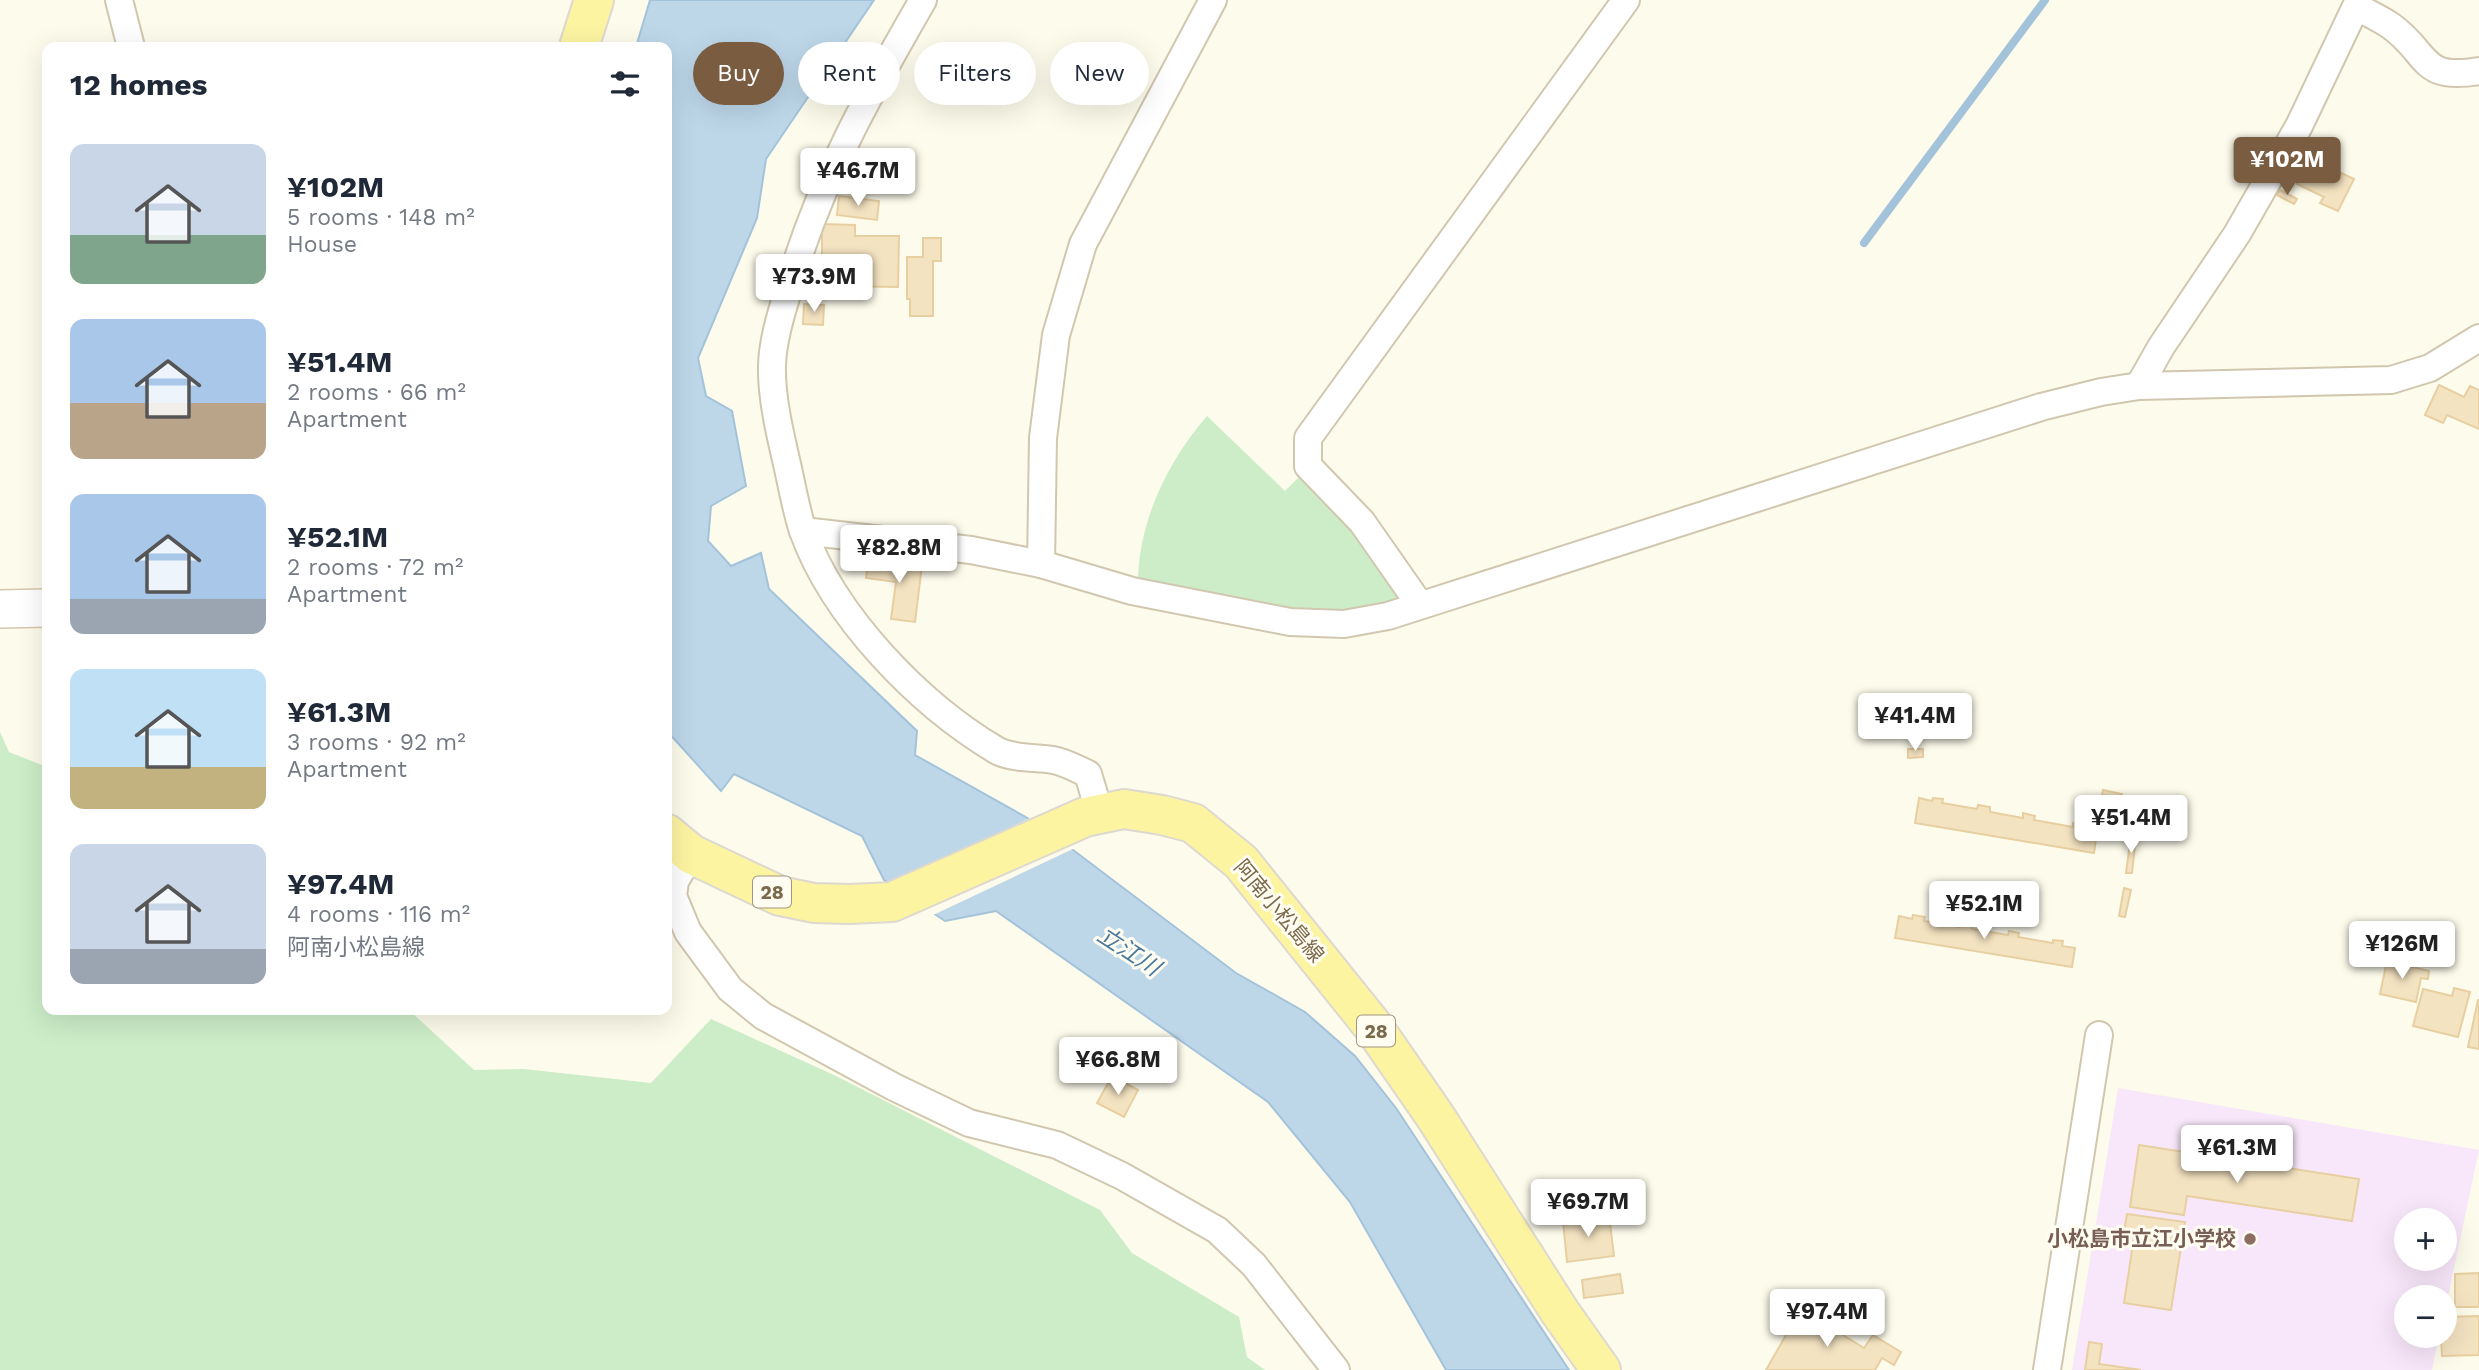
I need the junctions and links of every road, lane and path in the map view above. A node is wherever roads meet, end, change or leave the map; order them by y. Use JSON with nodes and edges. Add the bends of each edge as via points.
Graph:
{"nodes":[{"id":1,"x":119,"y":0,"type":"edge"},
{"id":2,"x":594,"y":0,"type":"edge"},
{"id":3,"x":923,"y":0,"type":"edge"},
{"id":4,"x":1213,"y":0,"type":"edge"},
{"id":5,"x":1626,"y":0,"type":"edge"},
{"id":6,"x":2358,"y":3,"type":"edge"},
{"id":7,"x":130,"y":42,"type":"edge"},
{"id":8,"x":581,"y":42,"type":"edge"},
{"id":9,"x":2479,"y":71,"type":"edge"},
{"id":10,"x":2479,"y":338,"type":"edge"},
{"id":11,"x":2139,"y":386,"type":"junction"},
{"id":12,"x":803,"y":531,"type":"junction"},
{"id":13,"x":1041,"y":564,"type":"junction"},
{"id":14,"x":1420,"y":605,"type":"junction"},
{"id":15,"x":42,"y":608,"type":"edge"},
{"id":16,"x":0,"y":609,"type":"edge"},
{"id":17,"x":1084,"y":819,"type":"junction"},
{"id":18,"x":679,"y":844,"type":"edge"},
{"id":19,"x":2099,"y":1035,"type":"dead end"},
{"id":20,"x":1336,"y":1370,"type":"edge"},
{"id":21,"x":1601,"y":1370,"type":"edge"},
{"id":22,"x":2047,"y":1370,"type":"edge"}],
"edges":[{"from":1,"to":7,"type":"street"},
{"from":2,"to":8,"type":"main road"},
{"from":3,"to":12,"type":"street","via":[[833,164],[782,312],[772,365],[779,429]]},
{"from":4,"to":13,"type":"street","via":[[1083,244],[1056,335],[1043,438]]},
{"from":5,"to":14,"type":"street","via":[[1308,438],[1308,466],[1362,522]]},
{"from":6,"to":9,"type":"street","via":[[2393,27],[2432,69],[2455,75]]},
{"from":6,"to":11,"type":"street","via":[[2300,126]]},
{"from":10,"to":11,"type":"street","via":[[2430,368],[2391,380]]},
{"from":11,"to":14,"type":"street","via":[[2041,407]]},
{"from":12,"to":13,"type":"street","via":[[971,550]]},
{"from":12,"to":17,"type":"street","via":[[827,582],[849,614],[897,671],[950,720],[1000,752],[1056,760],[1088,774]]},
{"from":13,"to":14,"type":"street","via":[[1132,591],[1290,622],[1344,624]]},
{"from":15,"to":16,"type":"main road"},
{"from":17,"to":18,"type":"main road","name":"阿南小松島線","number":"28","via":[[892,902],[814,903],[780,896]]},
{"from":17,"to":21,"type":"main road","name":"阿南小松島線","number":"28","via":[[1124,809],[1193,823],[1241,862],[1372,1025]]},
{"from":18,"to":20,"type":"street","via":[[673,896],[688,932],[730,989],[763,1016],[969,1123],[1057,1145],[1217,1230],[1254,1265]]},
{"from":19,"to":22,"type":"street"}]}
